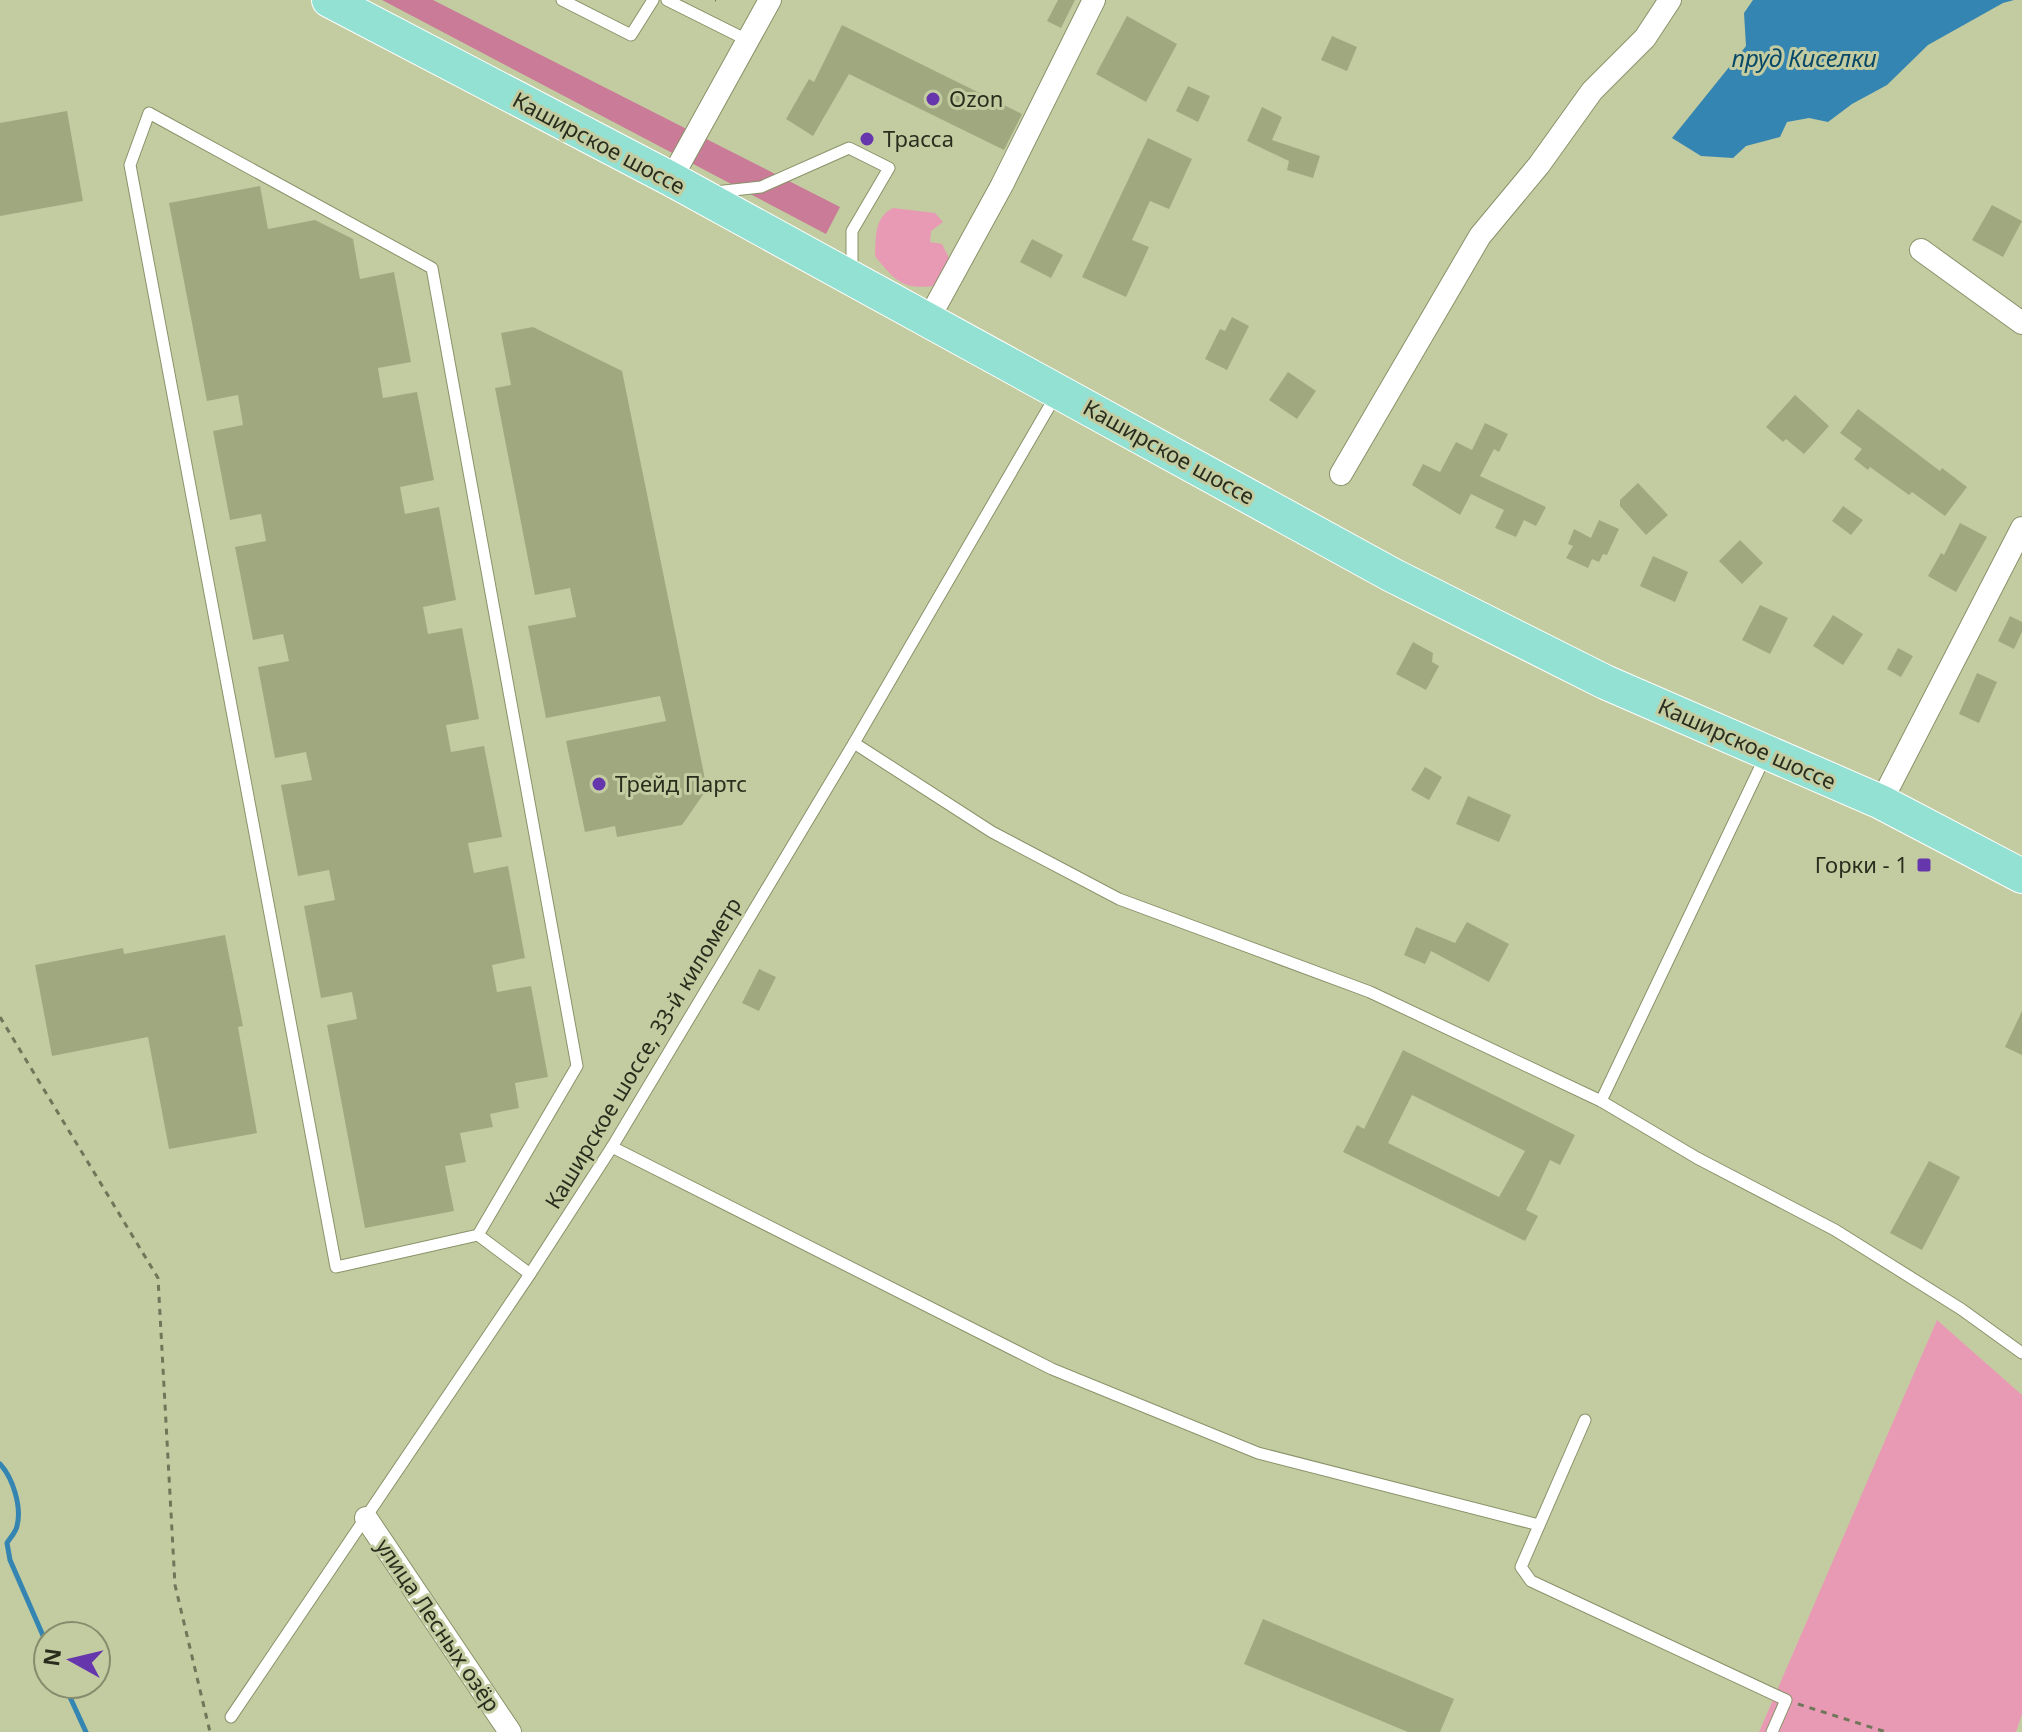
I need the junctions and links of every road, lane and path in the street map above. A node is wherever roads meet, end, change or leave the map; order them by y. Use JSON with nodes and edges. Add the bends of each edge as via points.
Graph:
{"nodes":[{"id":1,"x":329,"y":0,"type":"edge"},
{"id":2,"x":562,"y":0,"type":"edge"},
{"id":3,"x":653,"y":0,"type":"edge"},
{"id":4,"x":667,"y":0,"type":"edge"},
{"id":5,"x":770,"y":0,"type":"edge"},
{"id":6,"x":1094,"y":0,"type":"edge"},
{"id":7,"x":1670,"y":0,"type":"edge"},
{"id":8,"x":747,"y":40,"type":"junction"},
{"id":9,"x":682,"y":186,"type":"junction"},
{"id":10,"x":1921,"y":250,"type":"dead end"},
{"id":11,"x":852,"y":278,"type":"junction"},
{"id":12,"x":928,"y":320,"type":"junction"},
{"id":13,"x":2022,"y":323,"type":"edge"},
{"id":14,"x":1058,"y":391,"type":"junction"},
{"id":15,"x":1341,"y":474,"type":"dead end"},
{"id":16,"x":2022,"y":528,"type":"edge"},
{"id":17,"x":854,"y":743,"type":"junction"},
{"id":18,"x":1767,"y":752,"type":"junction"},
{"id":19,"x":1881,"y":802,"type":"junction"},
{"id":20,"x":2022,"y":876,"type":"edge"},
{"id":21,"x":0,"y":1017,"type":"edge"},
{"id":22,"x":1601,"y":1101,"type":"junction"},
{"id":23,"x":612,"y":1147,"type":"junction"},
{"id":24,"x":478,"y":1235,"type":"junction"},
{"id":25,"x":530,"y":1274,"type":"junction"},
{"id":26,"x":2022,"y":1353,"type":"edge"},
{"id":27,"x":1585,"y":1420,"type":"dead end"},
{"id":28,"x":366,"y":1518,"type":"junction"},
{"id":29,"x":1539,"y":1525,"type":"junction"},
{"id":30,"x":1786,"y":1700,"type":"junction"},
{"id":31,"x":231,"y":1717,"type":"dead end"},
{"id":32,"x":210,"y":1732,"type":"edge"},
{"id":33,"x":510,"y":1732,"type":"edge"},
{"id":34,"x":1772,"y":1732,"type":"edge"},
{"id":35,"x":1886,"y":1732,"type":"edge"}],
"edges":[{"from":1,"to":9,"type":"main road","name":"Каширское шоссе"},
{"from":2,"to":3,"type":"lane","via":[[631,35]]},
{"from":4,"to":8,"type":"lane"},
{"from":5,"to":8,"type":"street"},
{"from":6,"to":12,"type":"street"},
{"from":7,"to":15,"type":"street","via":[[1645,38],[1592,91],[1480,236]]},
{"from":8,"to":9,"type":"street"},
{"from":9,"to":11,"type":"main road","name":"Каширское шоссе"},
{"from":9,"to":11,"type":"lane","via":[[761,187],[849,148],[889,168],[852,231]]},
{"from":10,"to":13,"type":"street"},
{"from":11,"to":12,"type":"main road","name":"Каширское шоссе"},
{"from":12,"to":14,"type":"main road","name":"Каширское шоссе"},
{"from":14,"to":17,"type":"lane","name":"Каширское шоссе, 33-й километр"},
{"from":14,"to":18,"type":"main road","name":"Каширское шоссе","via":[[1392,575],[1605,682]]},
{"from":16,"to":19,"type":"street"},
{"from":17,"to":22,"type":"lane","via":[[992,832],[1119,899],[1370,992]]},
{"from":17,"to":23,"type":"lane","name":"Каширское шоссе, 33-й километр"},
{"from":18,"to":19,"type":"main road","name":"Каширское шоссе"},
{"from":18,"to":22,"type":"lane"},
{"from":19,"to":20,"type":"main road","name":"Каширское шоссе"},
{"from":21,"to":32,"type":"path","via":[[158,1278],[175,1585]]},
{"from":22,"to":26,"type":"lane","via":[[1835,1230]]},
{"from":23,"to":25,"type":"lane","name":"Каширское шоссе, 33-й километр"},
{"from":23,"to":29,"type":"lane","via":[[1052,1369],[1258,1453]]},
{"from":24,"to":24,"type":"lane","via":[[577,1066],[432,268],[149,113],[130,165],[336,1267]]},
{"from":24,"to":25,"type":"lane"},
{"from":25,"to":28,"type":"lane","name":"Каширское шоссе, 33-й километр"},
{"from":27,"to":29,"type":"lane"},
{"from":28,"to":31,"type":"lane","name":"Каширское шоссе, 33-й километр"},
{"from":28,"to":33,"type":"street","name":"улица Лесных озёр"},
{"from":29,"to":30,"type":"lane","via":[[1521,1567],[1531,1581]]},
{"from":30,"to":34,"type":"lane"},
{"from":30,"to":35,"type":"path"}]}
